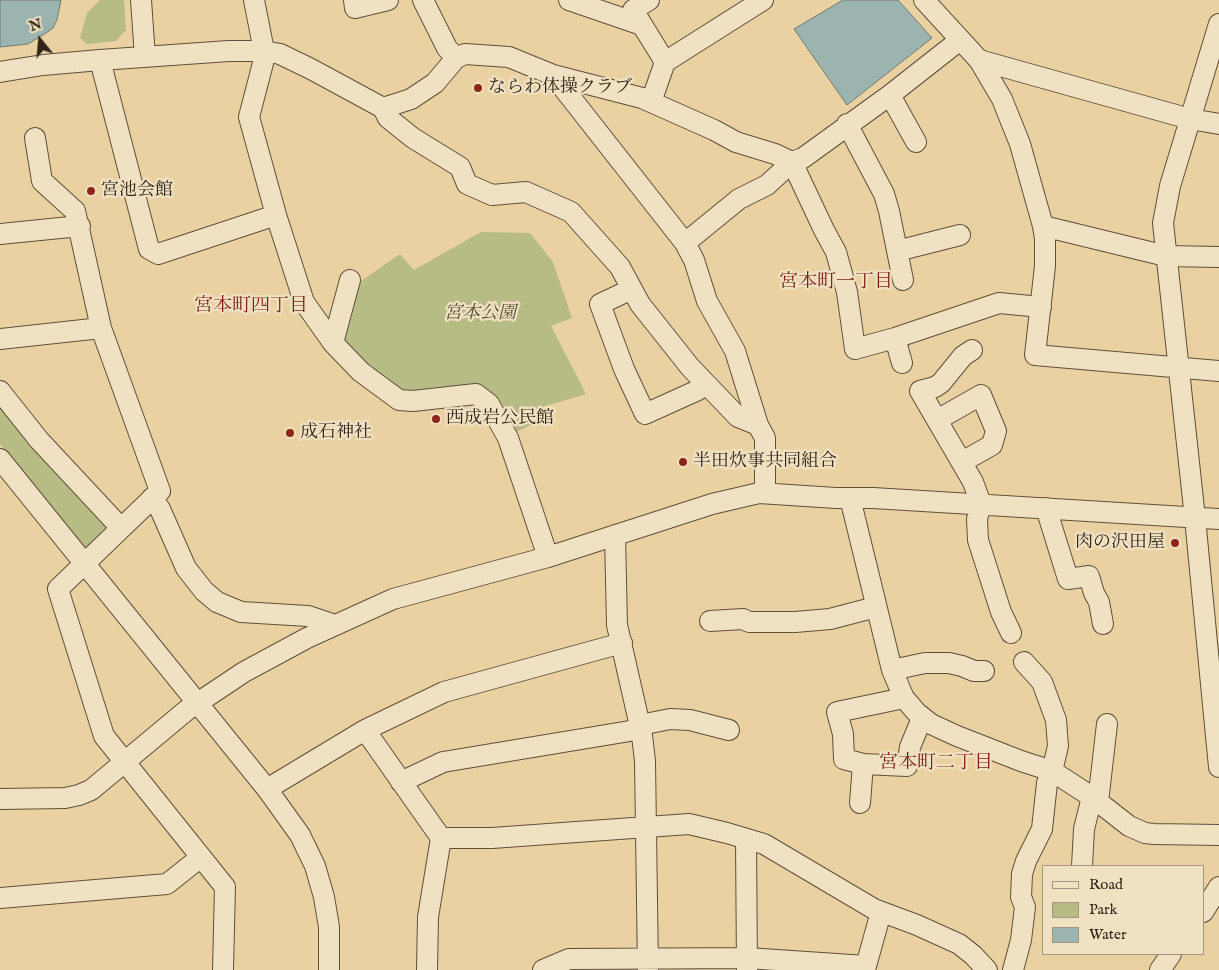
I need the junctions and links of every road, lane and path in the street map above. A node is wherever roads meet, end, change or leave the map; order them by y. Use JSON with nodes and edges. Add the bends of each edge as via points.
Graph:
{"nodes":[{"id":1,"x":141,"y":0,"type":"edge"},
{"id":2,"x":254,"y":0,"type":"edge"},
{"id":3,"x":354,"y":0,"type":"edge"},
{"id":4,"x":388,"y":0,"type":"edge"},
{"id":5,"x":422,"y":0,"type":"edge"},
{"id":6,"x":569,"y":0,"type":"edge"},
{"id":7,"x":648,"y":0,"type":"edge"},
{"id":8,"x":763,"y":0,"type":"edge"},
{"id":9,"x":924,"y":0,"type":"edge"},
{"id":10,"x":1219,"y":24,"type":"edge"},
{"id":11,"x":642,"y":25,"type":"junction"},
{"id":12,"x":960,"y":40,"type":"junction"},
{"id":13,"x":264,"y":51,"type":"junction"},
{"id":14,"x":145,"y":57,"type":"junction"},
{"id":15,"x":456,"y":58,"type":"junction"},
{"id":16,"x":100,"y":60,"type":"junction"},
{"id":17,"x":979,"y":60,"type":"junction"},
{"id":18,"x":665,"y":62,"type":"junction"},
{"id":19,"x":0,"y":72,"type":"edge"},
{"id":20,"x":553,"y":75,"type":"junction"},
{"id":21,"x":890,"y":96,"type":"junction"},
{"id":22,"x":652,"y":102,"type":"junction"},
{"id":23,"x":383,"y":108,"type":"junction"},
{"id":24,"x":1190,"y":119,"type":"junction"},
{"id":25,"x":847,"y":124,"type":"junction"},
{"id":26,"x":1219,"y":124,"type":"edge"},
{"id":27,"x":35,"y":138,"type":"dead end"},
{"id":28,"x":916,"y":142,"type":"dead end"},
{"id":29,"x":792,"y":162,"type":"junction"},
{"id":30,"x":276,"y":215,"type":"junction"},
{"id":31,"x":80,"y":226,"type":"junction"},
{"id":32,"x":1043,"y":226,"type":"junction"},
{"id":33,"x":0,"y":234,"type":"edge"},
{"id":34,"x":960,"y":235,"type":"dead end"},
{"id":35,"x":685,"y":243,"type":"junction"},
{"id":36,"x":897,"y":252,"type":"junction"},
{"id":37,"x":1166,"y":256,"type":"junction"},
{"id":38,"x":1219,"y":257,"type":"edge"},
{"id":39,"x":350,"y":280,"type":"dead end"},
{"id":40,"x":903,"y":280,"type":"dead end"},
{"id":41,"x":632,"y":290,"type":"junction"},
{"id":42,"x":1041,"y":307,"type":"junction"},
{"id":43,"x":101,"y":328,"type":"junction"},
{"id":44,"x":895,"y":338,"type":"junction"},
{"id":45,"x":0,"y":339,"type":"edge"},
{"id":46,"x":333,"y":343,"type":"junction"},
{"id":47,"x":972,"y":350,"type":"dead end"},
{"id":48,"x":902,"y":363,"type":"dead end"},
{"id":49,"x":1178,"y":368,"type":"junction"},
{"id":50,"x":1219,"y":371,"type":"edge"},
{"id":51,"x":706,"y":385,"type":"junction"},
{"id":52,"x":0,"y":391,"type":"edge"},
{"id":53,"x":937,"y":420,"type":"junction"},
{"id":54,"x":758,"y":425,"type":"junction"},
{"id":55,"x":0,"y":459,"type":"edge"},
{"id":56,"x":962,"y":462,"type":"junction"},
{"id":57,"x":764,"y":492,"type":"junction"},
{"id":58,"x":152,"y":498,"type":"junction"},
{"id":59,"x":850,"y":498,"type":"junction"},
{"id":60,"x":981,"y":504,"type":"junction"},
{"id":61,"x":1046,"y":508,"type":"junction"},
{"id":62,"x":1195,"y":518,"type":"junction"},
{"id":63,"x":1219,"y":519,"type":"edge"},
{"id":64,"x":121,"y":528,"type":"junction"},
{"id":65,"x":615,"y":535,"type":"junction"},
{"id":66,"x":548,"y":557,"type":"junction"},
{"id":67,"x":84,"y":563,"type":"junction"},
{"id":68,"x":876,"y":606,"type":"junction"},
{"id":69,"x":710,"y":621,"type":"dead end"},
{"id":70,"x":1103,"y":624,"type":"dead end"},
{"id":71,"x":335,"y":625,"type":"junction"},
{"id":72,"x":1011,"y":633,"type":"dead end"},
{"id":73,"x":622,"y":643,"type":"junction"},
{"id":74,"x":1024,"y":662,"type":"dead end"},
{"id":75,"x":892,"y":670,"type":"junction"},
{"id":76,"x":984,"y":671,"type":"dead end"},
{"id":77,"x":1215,"y":686,"type":"edge"},
{"id":78,"x":904,"y":698,"type":"junction"},
{"id":79,"x":197,"y":703,"type":"junction"},
{"id":80,"x":922,"y":718,"type":"junction"},
{"id":81,"x":1107,"y":724,"type":"dead end"},
{"id":82,"x":640,"y":727,"type":"junction"},
{"id":83,"x":365,"y":730,"type":"junction"},
{"id":84,"x":729,"y":730,"type":"dead end"},
{"id":85,"x":125,"y":762,"type":"junction"},
{"id":86,"x":863,"y":764,"type":"junction"},
{"id":87,"x":1219,"y":767,"type":"edge"},
{"id":88,"x":1052,"y":771,"type":"junction"},
{"id":89,"x":401,"y":782,"type":"junction"},
{"id":90,"x":267,"y":789,"type":"junction"},
{"id":91,"x":0,"y":798,"type":"edge"},
{"id":92,"x":1095,"y":799,"type":"junction"},
{"id":93,"x":860,"y":803,"type":"dead end"},
{"id":94,"x":647,"y":826,"type":"junction"},
{"id":95,"x":1219,"y":834,"type":"edge"},
{"id":96,"x":441,"y":838,"type":"junction"},
{"id":97,"x":746,"y":839,"type":"junction"},
{"id":98,"x":201,"y":857,"type":"junction"},
{"id":99,"x":1082,"y":865,"type":"edge"},
{"id":100,"x":1219,"y":887,"type":"edge"},
{"id":101,"x":0,"y":898,"type":"edge"},
{"id":102,"x":1204,"y":910,"type":"edge"},
{"id":103,"x":881,"y":912,"type":"junction"},
{"id":104,"x":1170,"y":955,"type":"edge"},
{"id":105,"x":648,"y":964,"type":"edge"},
{"id":106,"x":747,"y":964,"type":"edge"},
{"id":107,"x":981,"y":967,"type":"edge"},
{"id":108,"x":223,"y":970,"type":"edge"},
{"id":109,"x":329,"y":970,"type":"edge"},
{"id":110,"x":427,"y":970,"type":"edge"},
{"id":111,"x":543,"y":970,"type":"edge"},
{"id":112,"x":1013,"y":970,"type":"edge"},
{"id":113,"x":1160,"y":970,"type":"edge"}],
"edges":[{"from":1,"to":14,"type":"street"},
{"from":2,"to":13,"type":"street"},
{"from":3,"to":4,"type":"street","via":[[355,8]]},
{"from":5,"to":15,"type":"street","via":[[447,48]]},
{"from":6,"to":11,"type":"street"},
{"from":7,"to":11,"type":"street","via":[[633,10]]},
{"from":8,"to":18,"type":"street"},
{"from":9,"to":12,"type":"street"},
{"from":10,"to":24,"type":"street"},
{"from":11,"to":18,"type":"street"},
{"from":12,"to":17,"type":"street"},
{"from":12,"to":21,"type":"street"},
{"from":13,"to":14,"type":"street"},
{"from":13,"to":23,"type":"street","via":[[280,54],[311,68]]},
{"from":13,"to":30,"type":"street","via":[[249,117]]},
{"from":14,"to":16,"type":"street"},
{"from":15,"to":20,"type":"street","via":[[464,54],[509,57]]},
{"from":15,"to":23,"type":"street","via":[[435,83],[411,99]]},
{"from":16,"to":19,"type":"street"},
{"from":16,"to":30,"type":"street","via":[[149,249],[158,254]]},
{"from":17,"to":24,"type":"street"},
{"from":17,"to":32,"type":"street","via":[[1020,144]]},
{"from":18,"to":22,"type":"street"},
{"from":20,"to":22,"type":"street"},
{"from":20,"to":35,"type":"street"},
{"from":21,"to":25,"type":"street"},
{"from":21,"to":28,"type":"street"},
{"from":22,"to":29,"type":"street","via":[[736,142]]},
{"from":23,"to":41,"type":"street","via":[[388,118],[407,133],[460,167],[467,184],[492,195],[526,192],[571,212],[620,267]]},
{"from":24,"to":26,"type":"street"},
{"from":24,"to":37,"type":"street","via":[[1165,205]]},
{"from":25,"to":29,"type":"street","via":[[803,158]]},
{"from":25,"to":36,"type":"street","via":[[884,194]]},
{"from":27,"to":31,"type":"street","via":[[42,181],[76,212]]},
{"from":29,"to":35,"type":"street","via":[[767,185],[739,199]]},
{"from":29,"to":44,"type":"street","via":[[836,252],[847,292],[855,349]]},
{"from":30,"to":46,"type":"street","via":[[304,302]]},
{"from":31,"to":33,"type":"street"},
{"from":31,"to":43,"type":"street"},
{"from":32,"to":37,"type":"street"},
{"from":32,"to":42,"type":"street","via":[[1045,266]]},
{"from":34,"to":36,"type":"street"},
{"from":35,"to":54,"type":"street","via":[[707,301],[735,351]]},
{"from":36,"to":40,"type":"street"},
{"from":37,"to":38,"type":"street"},
{"from":37,"to":49,"type":"street"},
{"from":39,"to":46,"type":"street"},
{"from":41,"to":51,"type":"street"},
{"from":41,"to":51,"type":"street","via":[[600,304],[624,370],[645,414]]},
{"from":42,"to":44,"type":"street","via":[[999,303]]},
{"from":42,"to":49,"type":"street","via":[[1035,355]]},
{"from":43,"to":45,"type":"street"},
{"from":43,"to":58,"type":"street","via":[[160,491]]},
{"from":44,"to":48,"type":"street"},
{"from":46,"to":66,"type":"street","via":[[361,372],[399,400],[476,394],[489,404],[508,438]]},
{"from":47,"to":53,"type":"street","via":[[941,383],[920,391]]},
{"from":49,"to":50,"type":"street"},
{"from":49,"to":62,"type":"street"},
{"from":51,"to":54,"type":"street","via":[[738,417]]},
{"from":52,"to":64,"type":"street","via":[[39,440]]},
{"from":53,"to":56,"type":"street"},
{"from":53,"to":56,"type":"street","via":[[981,395],[996,431],[992,445]]},
{"from":54,"to":57,"type":"street","via":[[765,438]]},
{"from":55,"to":67,"type":"street"},
{"from":56,"to":60,"type":"street"},
{"from":57,"to":59,"type":"street"},
{"from":57,"to":65,"type":"street","via":[[712,504]]},
{"from":58,"to":64,"type":"street"},
{"from":58,"to":71,"type":"street","via":[[160,508],[186,568],[217,602],[241,612],[308,616]]},
{"from":59,"to":60,"type":"street"},
{"from":59,"to":68,"type":"street"},
{"from":60,"to":61,"type":"street"},
{"from":60,"to":72,"type":"street","via":[[977,519],[978,540]]},
{"from":61,"to":62,"type":"street"},
{"from":61,"to":70,"type":"street","via":[[1068,579],[1089,576]]},
{"from":62,"to":63,"type":"street"},
{"from":62,"to":77,"type":"street"},
{"from":64,"to":67,"type":"street"},
{"from":65,"to":66,"type":"street"},
{"from":65,"to":73,"type":"street","via":[[617,625]]},
{"from":66,"to":71,"type":"street","via":[[393,600]]},
{"from":67,"to":79,"type":"street"},
{"from":67,"to":85,"type":"street","via":[[58,588],[104,736]]},
{"from":68,"to":69,"type":"street","via":[[830,619]]},
{"from":68,"to":75,"type":"street"},
{"from":71,"to":79,"type":"street","via":[[244,672]]},
{"from":73,"to":82,"type":"street"},
{"from":73,"to":83,"type":"street","via":[[444,692]]},
{"from":74,"to":88,"type":"street","via":[[1042,682],[1056,720],[1058,746]]},
{"from":75,"to":76,"type":"street","via":[[925,663],[949,663]]},
{"from":75,"to":78,"type":"street"},
{"from":77,"to":87,"type":"street"},
{"from":78,"to":80,"type":"street"},
{"from":78,"to":86,"type":"street","via":[[837,712],[843,734],[844,759]]},
{"from":79,"to":85,"type":"street"},
{"from":79,"to":90,"type":"street"},
{"from":80,"to":86,"type":"street","via":[[910,747],[907,766]]},
{"from":80,"to":88,"type":"street","via":[[957,736]]},
{"from":81,"to":92,"type":"street"},
{"from":82,"to":84,"type":"street","via":[[670,719],[690,720]]},
{"from":82,"to":89,"type":"street","via":[[443,762]]},
{"from":82,"to":94,"type":"street","via":[[645,761]]},
{"from":83,"to":89,"type":"street"},
{"from":83,"to":90,"type":"street"},
{"from":85,"to":91,"type":"street","via":[[91,790],[79,795]]},
{"from":85,"to":98,"type":"street"},
{"from":86,"to":93,"type":"street"},
{"from":88,"to":92,"type":"street"},
{"from":88,"to":112,"type":"street","via":[[1047,783],[1042,829],[1022,874],[1021,897],[1025,908]]},
{"from":89,"to":96,"type":"street"},
{"from":90,"to":109,"type":"street","via":[[300,835],[315,866],[329,927]]},
{"from":92,"to":95,"type":"street","via":[[1129,826],[1145,833]]},
{"from":92,"to":99,"type":"street","via":[[1084,829]]},
{"from":94,"to":96,"type":"street","via":[[492,838]]},
{"from":94,"to":97,"type":"street","via":[[690,824]]},
{"from":94,"to":105,"type":"street"},
{"from":96,"to":110,"type":"street","via":[[428,917]]},
{"from":97,"to":103,"type":"street","via":[[764,844]]},
{"from":97,"to":106,"type":"street"},
{"from":98,"to":101,"type":"street","via":[[167,884]]},
{"from":98,"to":108,"type":"street","via":[[225,887]]},
{"from":100,"to":102,"type":"street"},
{"from":103,"to":106,"type":"street","via":[[866,966]]},
{"from":103,"to":107,"type":"street","via":[[959,944]]},
{"from":104,"to":113,"type":"street"},
{"from":105,"to":106,"type":"street"},
{"from":105,"to":111,"type":"street","via":[[569,959]]}]}
